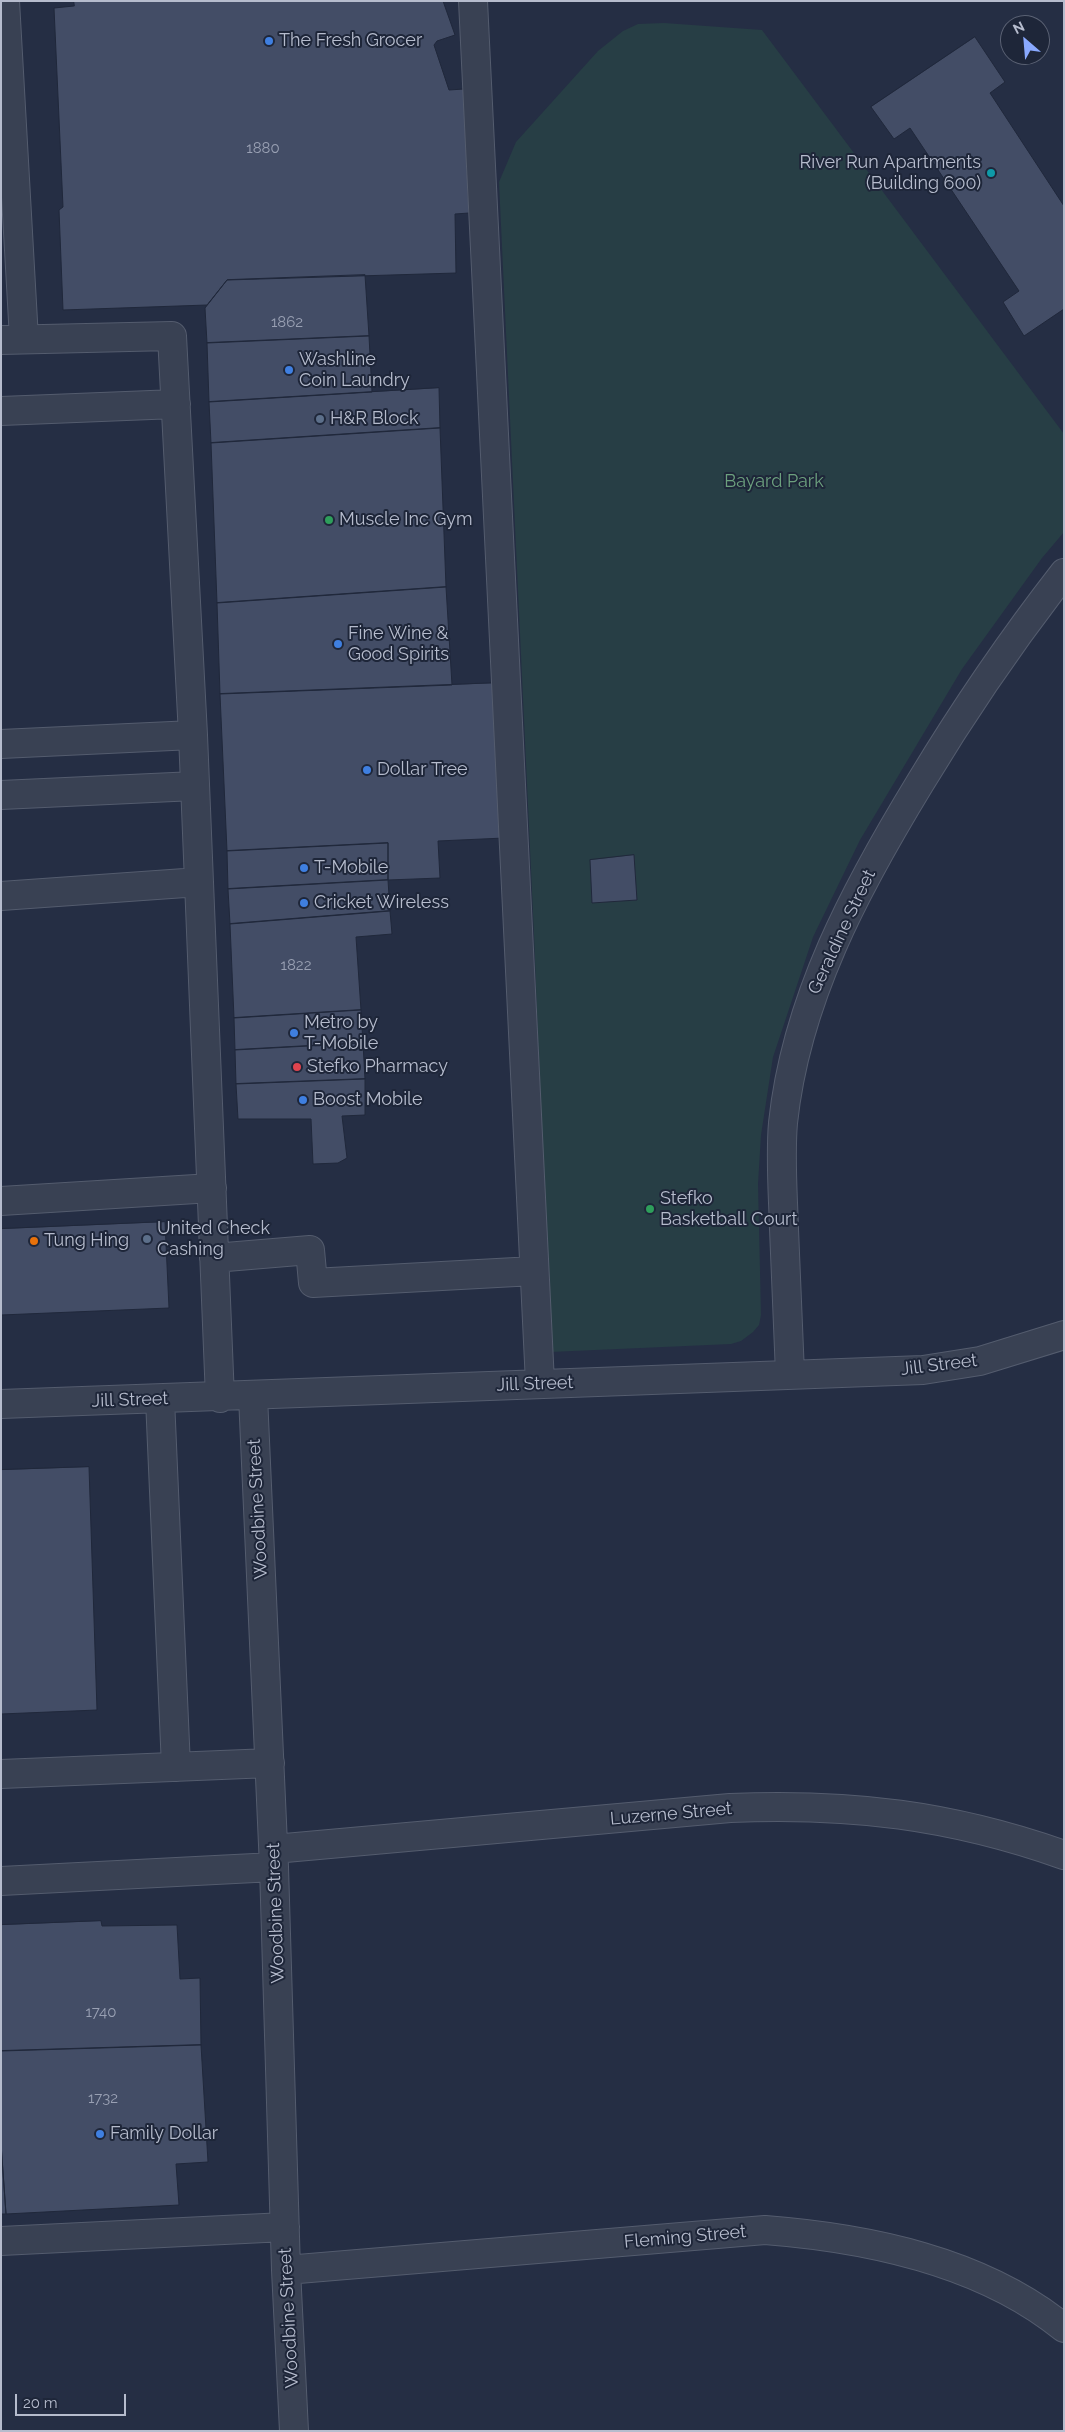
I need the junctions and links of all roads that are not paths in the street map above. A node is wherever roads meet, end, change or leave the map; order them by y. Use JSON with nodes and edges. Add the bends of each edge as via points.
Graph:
{"nodes":[{"id":1,"x":5,"y":1,"type":"edge"},
{"id":2,"x":473,"y":1,"type":"edge"},
{"id":3,"x":12,"y":339,"type":"edge"},
{"id":4,"x":176,"y":404,"type":"junction"},
{"id":5,"x":1,"y":411,"type":"edge"},
{"id":6,"x":1064,"y":573,"type":"edge"},
{"id":7,"x":193,"y":735,"type":"junction"},
{"id":8,"x":1,"y":744,"type":"edge"},
{"id":9,"x":195,"y":786,"type":"junction"},
{"id":10,"x":1,"y":796,"type":"edge"},
{"id":11,"x":199,"y":882,"type":"junction"},
{"id":12,"x":1,"y":896,"type":"edge"},
{"id":13,"x":212,"y":1188,"type":"junction"},
{"id":14,"x":1,"y":1201,"type":"edge"},
{"id":15,"x":214,"y":1258,"type":"junction"},
{"id":16,"x":534,"y":1271,"type":"junction"},
{"id":17,"x":1064,"y":1336,"type":"edge"},
{"id":18,"x":790,"y":1374,"type":"junction"},
{"id":19,"x":540,"y":1383,"type":"junction"},
{"id":20,"x":253,"y":1396,"type":"junction"},
{"id":21,"x":220,"y":1398,"type":"junction"},
{"id":22,"x":160,"y":1399,"type":"junction"},
{"id":23,"x":1,"y":1404,"type":"edge"},
{"id":24,"x":270,"y":1763,"type":"junction"},
{"id":25,"x":176,"y":1767,"type":"junction"},
{"id":26,"x":1,"y":1774,"type":"edge"},
{"id":27,"x":1064,"y":1855,"type":"edge"},
{"id":28,"x":274,"y":1858,"type":"junction"},
{"id":29,"x":1,"y":1881,"type":"edge"},
{"id":30,"x":285,"y":2227,"type":"junction"},
{"id":31,"x":1,"y":2241,"type":"edge"},
{"id":32,"x":286,"y":2270,"type":"junction"},
{"id":33,"x":1064,"y":2328,"type":"edge"},
{"id":34,"x":294,"y":2431,"type":"edge"}],
"edges":[{"from":1,"to":3,"type":"street"},
{"from":2,"to":16,"type":"street"},
{"from":3,"to":4,"type":"street","via":[[172,336]]},
{"from":4,"to":5,"type":"street"},
{"from":4,"to":7,"type":"street"},
{"from":6,"to":18,"type":"street","name":"Geraldine Street","via":[[984,681],[905,808],[847,915],[817,980],[793,1062],[783,1124],[781,1164]]},
{"from":7,"to":8,"type":"street"},
{"from":7,"to":9,"type":"street"},
{"from":9,"to":10,"type":"street"},
{"from":9,"to":11,"type":"street"},
{"from":11,"to":12,"type":"street"},
{"from":11,"to":13,"type":"street"},
{"from":13,"to":14,"type":"street"},
{"from":13,"to":15,"type":"street"},
{"from":15,"to":16,"type":"street","via":[[310,1250],[313,1284]]},
{"from":15,"to":21,"type":"street"},
{"from":16,"to":19,"type":"street"},
{"from":17,"to":18,"type":"street","name":"Jill Street","via":[[1010,1354],[950,1367]]},
{"from":18,"to":19,"type":"street","name":"Jill Street"},
{"from":19,"to":20,"type":"street","name":"Jill Street"},
{"from":20,"to":21,"type":"street","name":"Jill Street"},
{"from":20,"to":24,"type":"street","name":"Woodbine Street"},
{"from":21,"to":22,"type":"street","name":"Jill Street"},
{"from":22,"to":23,"type":"street","name":"Jill Street"},
{"from":22,"to":25,"type":"street"},
{"from":24,"to":25,"type":"street"},
{"from":24,"to":28,"type":"street","name":"Woodbine Street"},
{"from":25,"to":26,"type":"street"},
{"from":27,"to":28,"type":"street","name":"Luzerne Street","via":[[978,1829],[910,1815],[791,1806],[730,1808]]},
{"from":28,"to":29,"type":"street","name":"Luzerne Street"},
{"from":28,"to":30,"type":"street","name":"Woodbine Street"},
{"from":30,"to":31,"type":"street"},
{"from":30,"to":32,"type":"street","name":"Woodbine Street"},
{"from":32,"to":33,"type":"street","name":"Fleming Street","via":[[755,2231],[785,2232],[853,2242],[946,2265],[1022,2298]]},
{"from":32,"to":34,"type":"street","name":"Woodbine Street"}]}
